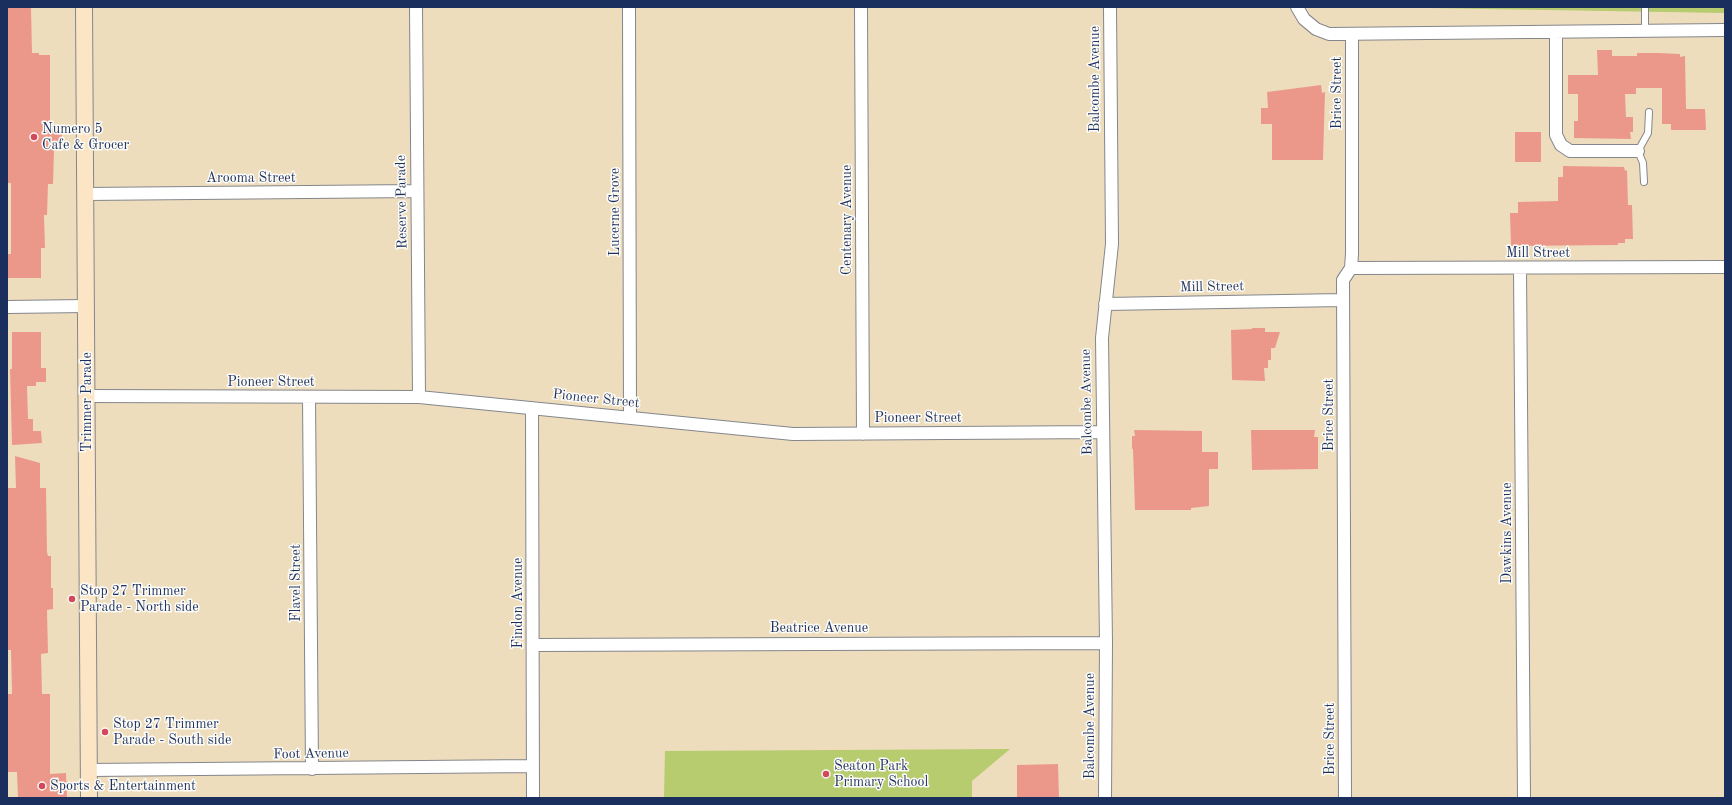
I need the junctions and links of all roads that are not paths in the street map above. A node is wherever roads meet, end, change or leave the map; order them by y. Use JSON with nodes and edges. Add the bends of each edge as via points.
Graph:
{"nodes":[{"id":1,"x":84,"y":7,"type":"edge"},
{"id":2,"x":416,"y":7,"type":"edge"},
{"id":3,"x":629,"y":7,"type":"edge"},
{"id":4,"x":861,"y":7,"type":"edge"},
{"id":5,"x":1110,"y":7,"type":"edge"},
{"id":6,"x":1297,"y":7,"type":"edge"},
{"id":7,"x":1645,"y":7,"type":"edge"},
{"id":8,"x":1645,"y":30,"type":"junction"},
{"id":9,"x":1725,"y":30,"type":"edge"},
{"id":10,"x":1556,"y":32,"type":"junction"},
{"id":11,"x":1352,"y":34,"type":"junction"},
{"id":12,"x":1650,"y":112,"type":"dead end"},
{"id":13,"x":1638,"y":150,"type":"junction"},
{"id":14,"x":1644,"y":182,"type":"dead end"},
{"id":15,"x":417,"y":192,"type":"junction"},
{"id":16,"x":85,"y":194,"type":"junction"},
{"id":17,"x":1725,"y":267,"type":"edge"},
{"id":18,"x":1351,"y":268,"type":"junction"},
{"id":19,"x":1520,"y":268,"type":"junction"},
{"id":20,"x":1344,"y":300,"type":"junction"},
{"id":21,"x":1105,"y":304,"type":"junction"},
{"id":22,"x":86,"y":306,"type":"junction"},
{"id":23,"x":7,"y":307,"type":"edge"},
{"id":24,"x":87,"y":396,"type":"junction"},
{"id":25,"x":310,"y":397,"type":"junction"},
{"id":26,"x":419,"y":397,"type":"junction"},
{"id":27,"x":532,"y":408,"type":"junction"},
{"id":28,"x":630,"y":418,"type":"junction"},
{"id":29,"x":1102,"y":432,"type":"junction"},
{"id":30,"x":863,"y":434,"type":"junction"},
{"id":31,"x":1106,"y":643,"type":"junction"},
{"id":32,"x":533,"y":645,"type":"junction"},
{"id":33,"x":533,"y":766,"type":"junction"},
{"id":34,"x":312,"y":769,"type":"junction"},
{"id":35,"x":89,"y":770,"type":"junction"},
{"id":36,"x":89,"y":798,"type":"edge"},
{"id":37,"x":533,"y":798,"type":"edge"},
{"id":38,"x":1105,"y":798,"type":"edge"},
{"id":39,"x":1346,"y":798,"type":"edge"},
{"id":40,"x":1524,"y":798,"type":"edge"}],
"edges":[{"from":1,"to":16,"type":"main road","name":"Trimmer Parade"},
{"from":2,"to":15,"type":"street","name":"Reserve Parade"},
{"from":3,"to":28,"type":"street","name":"Lucerne Grove"},
{"from":4,"to":30,"type":"street","name":"Centenary Avenue"},
{"from":5,"to":21,"type":"street","name":"Balcombe Avenue","via":[[1112,244]]},
{"from":6,"to":11,"type":"street","via":[[1304,19],[1316,29],[1329,34]]},
{"from":7,"to":8,"type":"lane"},
{"from":8,"to":9,"type":"street"},
{"from":8,"to":10,"type":"street"},
{"from":10,"to":11,"type":"street"},
{"from":10,"to":13,"type":"street","via":[[1556,135],[1561,146],[1570,151]]},
{"from":11,"to":18,"type":"street","name":"Brice Street"},
{"from":12,"to":13,"type":"lane","via":[[1648,133]]},
{"from":13,"to":14,"type":"lane","via":[[1643,163]]},
{"from":15,"to":16,"type":"street","name":"Arooma Street"},
{"from":15,"to":26,"type":"street","name":"Reserve Parade"},
{"from":16,"to":22,"type":"main road","name":"Trimmer Parade"},
{"from":17,"to":19,"type":"street","name":"Mill Street"},
{"from":18,"to":19,"type":"street","name":"Mill Street"},
{"from":18,"to":20,"type":"street","name":"Brice Street","via":[[1343,280]]},
{"from":19,"to":40,"type":"street","name":"Dawkins Avenue"},
{"from":20,"to":21,"type":"street","name":"Mill Street"},
{"from":20,"to":39,"type":"street","name":"Brice Street"},
{"from":21,"to":29,"type":"street","name":"Balcombe Avenue","via":[[1102,338]]},
{"from":22,"to":23,"type":"street"},
{"from":22,"to":24,"type":"main road","name":"Trimmer Parade"},
{"from":24,"to":25,"type":"street","name":"Pioneer Street"},
{"from":24,"to":35,"type":"main road","name":"Trimmer Parade"},
{"from":25,"to":26,"type":"street","name":"Pioneer Street"},
{"from":25,"to":34,"type":"street","name":"Flavel Street"},
{"from":26,"to":27,"type":"street","name":"Pioneer Street"},
{"from":27,"to":28,"type":"street","name":"Pioneer Street"},
{"from":27,"to":32,"type":"street","name":"Findon Avenue"},
{"from":28,"to":30,"type":"street","name":"Pioneer Street","via":[[793,434]]},
{"from":29,"to":30,"type":"street","name":"Pioneer Street"},
{"from":29,"to":31,"type":"street","name":"Balcombe Avenue"},
{"from":31,"to":32,"type":"street","name":"Beatrice Avenue"},
{"from":31,"to":38,"type":"street","name":"Balcombe Avenue"},
{"from":32,"to":33,"type":"street","name":"Findon Avenue"},
{"from":33,"to":34,"type":"street","name":"Foot Avenue"},
{"from":33,"to":37,"type":"street","name":"Findon Avenue"},
{"from":34,"to":35,"type":"street","name":"Foot Avenue"},
{"from":35,"to":36,"type":"main road","name":"Trimmer Parade"}]}
